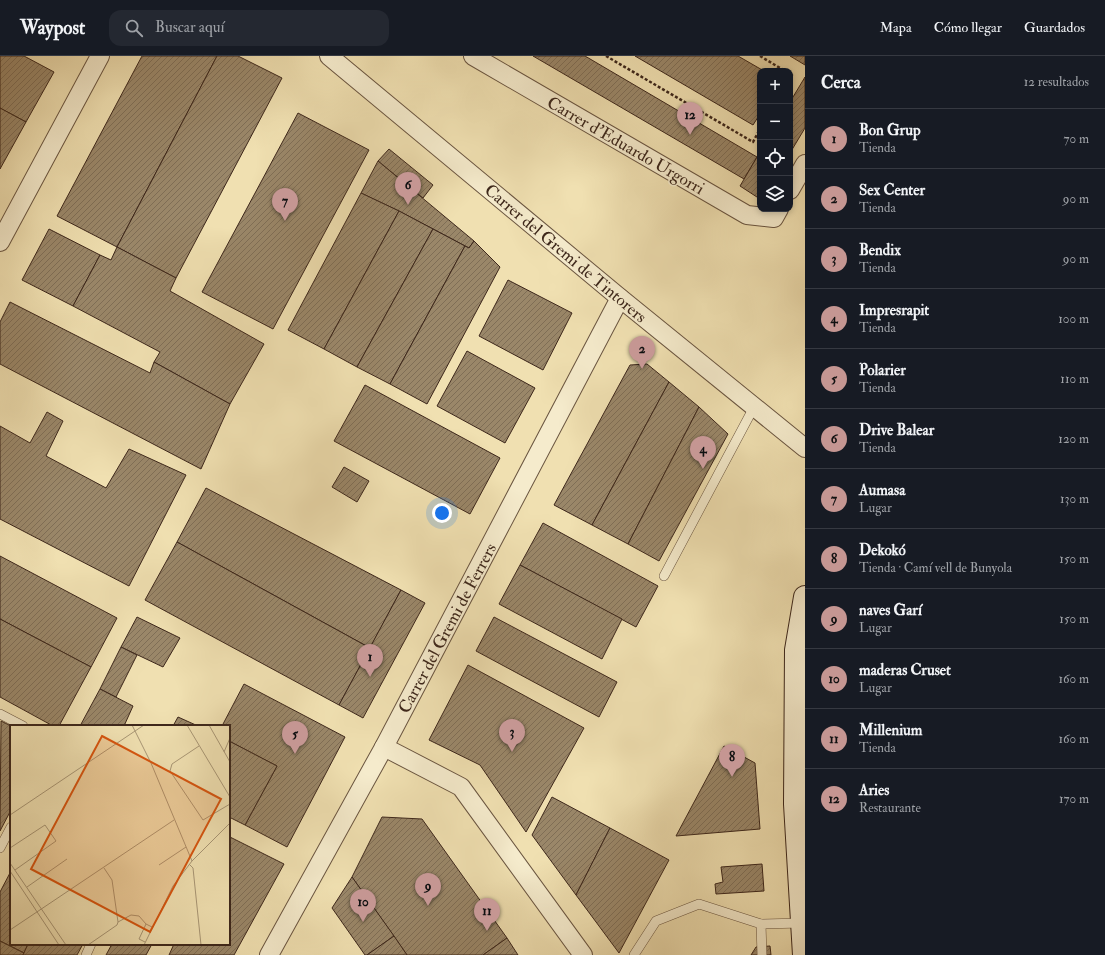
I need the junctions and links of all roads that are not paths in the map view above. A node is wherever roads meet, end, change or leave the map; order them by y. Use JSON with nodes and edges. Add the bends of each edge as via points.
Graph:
{"nodes":[{"id":1,"x":100,"y":56,"type":"edge"},
{"id":2,"x":329,"y":56,"type":"edge"},
{"id":3,"x":473,"y":56,"type":"edge"},
{"id":4,"x":805,"y":164,"type":"edge"},
{"id":5,"x":793,"y":185,"type":"edge"},
{"id":6,"x":777,"y":212,"type":"edge"},
{"id":7,"x":0,"y":242,"type":"edge"},
{"id":8,"x":620,"y":298,"type":"junction"},
{"id":9,"x":754,"y":407,"type":"junction"},
{"id":10,"x":805,"y":448,"type":"edge"},
{"id":11,"x":664,"y":576,"type":"dead end"},
{"id":12,"x":805,"y":597,"type":"edge"},
{"id":13,"x":0,"y":714,"type":"edge"},
{"id":14,"x":21,"y":725,"type":"edge"},
{"id":15,"x":384,"y":747,"type":"junction"},
{"id":16,"x":10,"y":829,"type":"edge"},
{"id":17,"x":0,"y":848,"type":"edge"},
{"id":18,"x":802,"y":923,"type":"junction"},
{"id":19,"x":761,"y":924,"type":"junction"},
{"id":20,"x":91,"y":945,"type":"edge"},
{"id":21,"x":86,"y":955,"type":"edge"},
{"id":22,"x":269,"y":955,"type":"edge"},
{"id":23,"x":583,"y":955,"type":"edge"},
{"id":24,"x":634,"y":955,"type":"edge"},
{"id":25,"x":762,"y":955,"type":"edge"},
{"id":26,"x":804,"y":955,"type":"edge"}],
"edges":[{"from":1,"to":7,"type":"street"},
{"from":2,"to":8,"type":"street","name":"Carrer del Gremi de Tintorers"},
{"from":3,"to":6,"type":"street","name":"Carrer d'Eduardo Urgorri","via":[[747,215],[774,218]]},
{"from":4,"to":5,"type":"street"},
{"from":8,"to":9,"type":"street","name":"Carrer del Gremi de Tintorers"},
{"from":8,"to":15,"type":"street","name":"Carrer del Gremi de Ferrers"},
{"from":9,"to":10,"type":"street","name":"Carrer del Gremi de Tintorers"},
{"from":9,"to":11,"type":"lane"},
{"from":12,"to":18,"type":"main road","via":[[796,650],[795,804]]},
{"from":13,"to":14,"type":"lane"},
{"from":15,"to":22,"type":"street","name":"Carrer del Gremi de Ferrers"},
{"from":15,"to":23,"type":"street","via":[[460,787]]},
{"from":16,"to":17,"type":"lane"},
{"from":18,"to":19,"type":"lane"},
{"from":18,"to":26,"type":"main road"},
{"from":19,"to":24,"type":"lane","via":[[699,904],[656,921]]},
{"from":19,"to":25,"type":"lane"},
{"from":20,"to":21,"type":"lane"}]}
